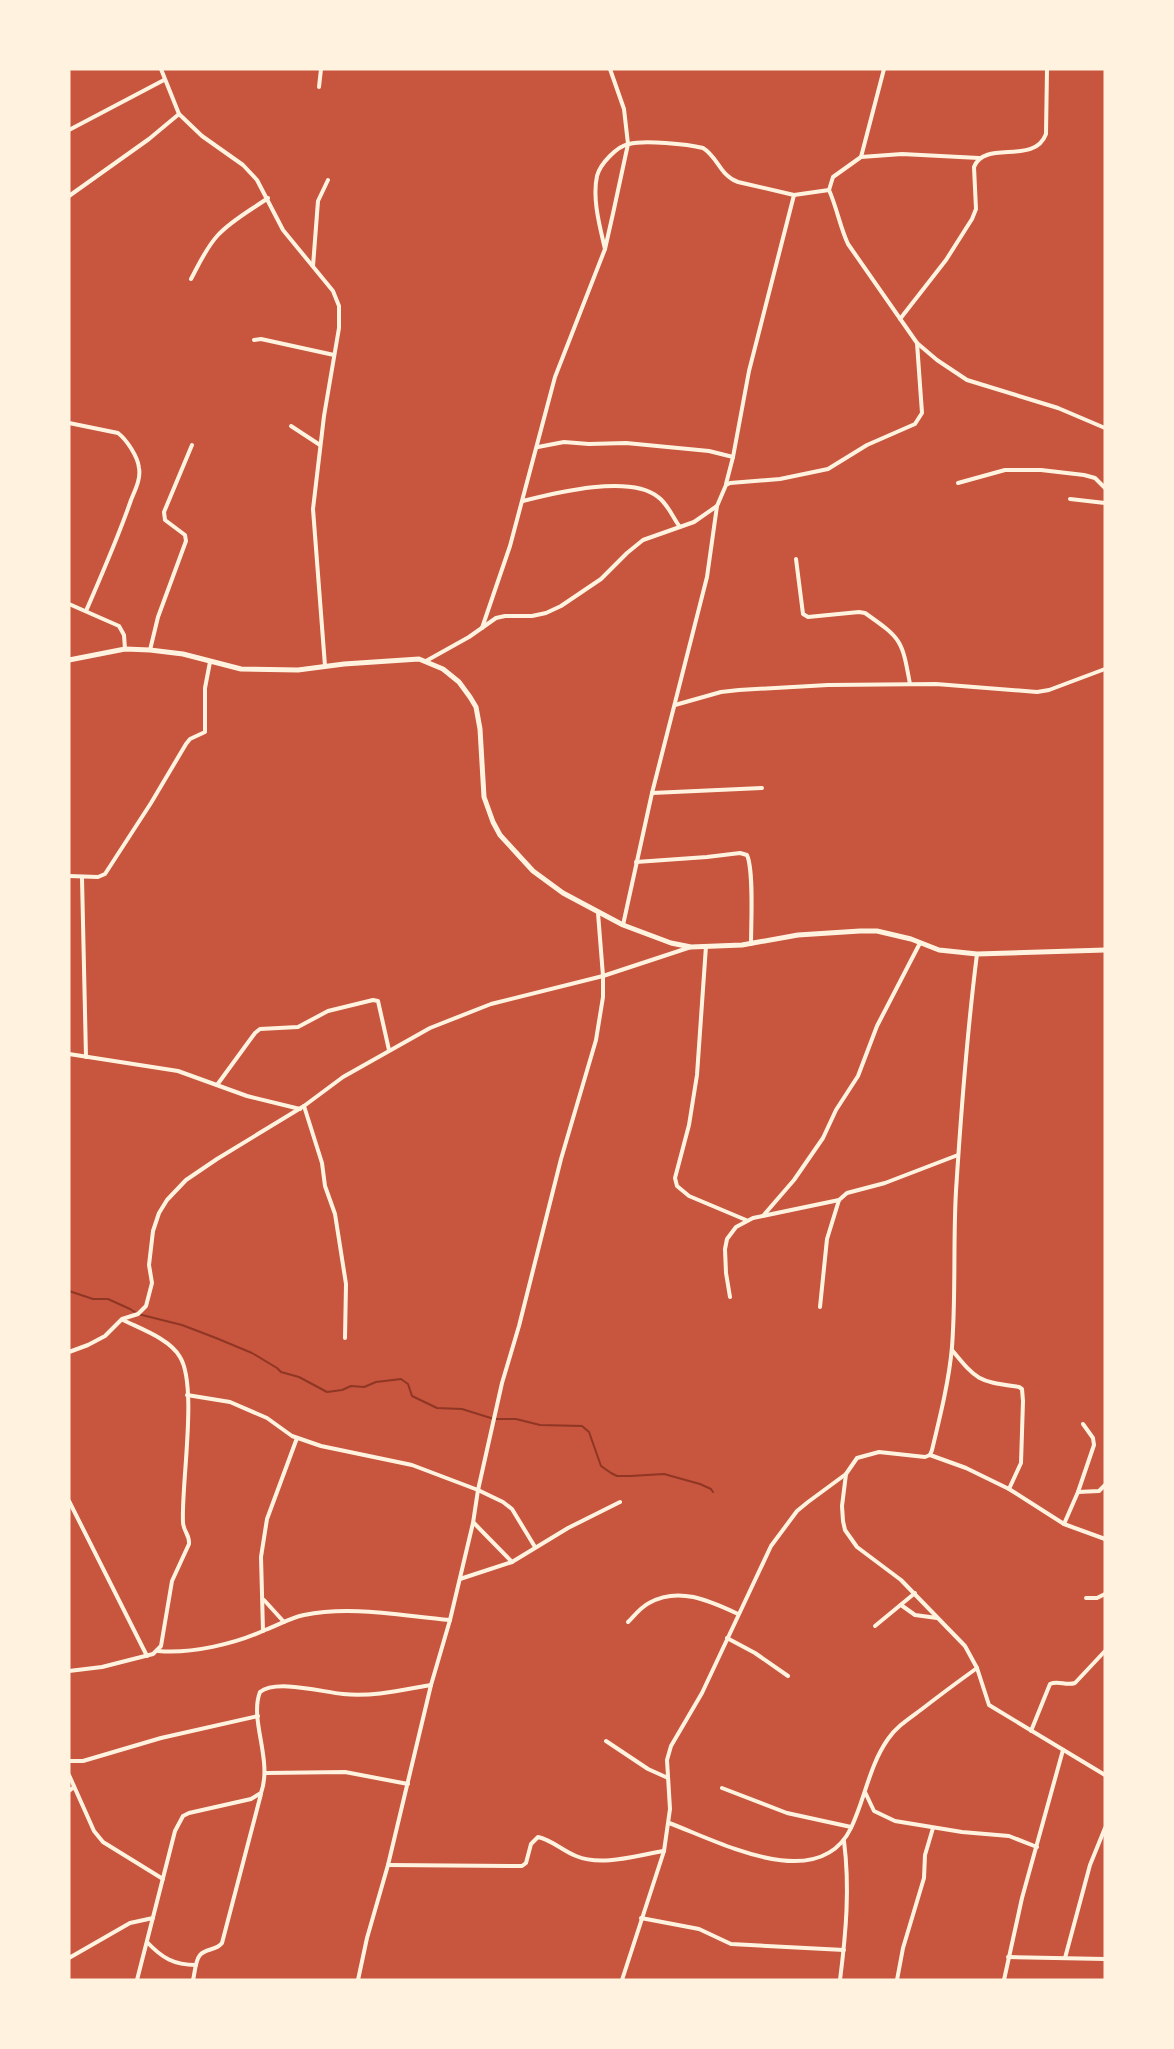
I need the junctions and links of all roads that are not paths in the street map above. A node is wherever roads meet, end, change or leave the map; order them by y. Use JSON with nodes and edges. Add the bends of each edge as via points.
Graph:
{"nodes":[{"id":1,"x":160,"y":69,"type":"edge"},
{"id":2,"x":321,"y":69,"type":"edge"},
{"id":3,"x":610,"y":69,"type":"edge"},
{"id":4,"x":884,"y":69,"type":"edge"},
{"id":5,"x":1047,"y":69,"type":"edge"},
{"id":6,"x":165,"y":80,"type":"junction"},
{"id":7,"x":320,"y":87,"type":"dead end"},
{"id":8,"x":179,"y":114,"type":"junction"},
{"id":9,"x":69,"y":130,"type":"edge"},
{"id":10,"x":628,"y":144,"type":"junction"},
{"id":11,"x":861,"y":157,"type":"junction"},
{"id":12,"x":981,"y":158,"type":"junction"},
{"id":13,"x":328,"y":180,"type":"dead end"},
{"id":14,"x":829,"y":190,"type":"junction"},
{"id":15,"x":794,"y":195,"type":"junction"},
{"id":16,"x":69,"y":196,"type":"edge"},
{"id":17,"x":268,"y":198,"type":"junction"},
{"id":18,"x":605,"y":249,"type":"junction"},
{"id":19,"x":313,"y":267,"type":"junction"},
{"id":20,"x":190,"y":279,"type":"dead end"},
{"id":21,"x":900,"y":319,"type":"junction"},
{"id":22,"x":254,"y":340,"type":"dead end"},
{"id":23,"x":917,"y":344,"type":"junction"},
{"id":24,"x":334,"y":355,"type":"junction"},
{"id":25,"x":69,"y":423,"type":"edge"},
{"id":26,"x":291,"y":426,"type":"dead end"},
{"id":27,"x":1105,"y":428,"type":"edge"},
{"id":28,"x":192,"y":445,"type":"dead end"},
{"id":29,"x":320,"y":445,"type":"junction"},
{"id":30,"x":538,"y":447,"type":"junction"},
{"id":31,"x":733,"y":457,"type":"junction"},
{"id":32,"x":958,"y":483,"type":"dead end"},
{"id":33,"x":726,"y":485,"type":"junction"},
{"id":34,"x":1105,"y":488,"type":"edge"},
{"id":35,"x":1070,"y":499,"type":"dead end"},
{"id":36,"x":522,"y":502,"type":"junction"},
{"id":37,"x":1105,"y":503,"type":"edge"},
{"id":38,"x":717,"y":506,"type":"junction"},
{"id":39,"x":680,"y":527,"type":"junction"},
{"id":40,"x":796,"y":560,"type":"dead end"},
{"id":41,"x":69,"y":604,"type":"edge"},
{"id":42,"x":86,"y":611,"type":"junction"},
{"id":43,"x":482,"y":628,"type":"junction"},
{"id":44,"x":125,"y":649,"type":"junction"},
{"id":45,"x":150,"y":650,"type":"junction"},
{"id":46,"x":69,"y":660,"type":"edge"},
{"id":47,"x":426,"y":661,"type":"junction"},
{"id":48,"x":210,"y":662,"type":"junction"},
{"id":49,"x":325,"y":667,"type":"junction"},
{"id":50,"x":1105,"y":669,"type":"edge"},
{"id":51,"x":910,"y":684,"type":"junction"},
{"id":52,"x":675,"y":705,"type":"junction"},
{"id":53,"x":762,"y":788,"type":"dead end"},
{"id":54,"x":652,"y":793,"type":"junction"},
{"id":55,"x":636,"y":862,"type":"junction"},
{"id":56,"x":69,"y":876,"type":"edge"},
{"id":57,"x":82,"y":878,"type":"junction"},
{"id":58,"x":598,"y":913,"type":"junction"},
{"id":59,"x":622,"y":925,"type":"junction"},
{"id":60,"x":921,"y":942,"type":"junction"},
{"id":61,"x":751,"y":944,"type":"junction"},
{"id":62,"x":706,"y":946,"type":"junction"},
{"id":63,"x":692,"y":947,"type":"junction"},
{"id":64,"x":1105,"y":950,"type":"edge"},
{"id":65,"x":977,"y":954,"type":"junction"},
{"id":66,"x":603,"y":976,"type":"junction"},
{"id":67,"x":389,"y":1050,"type":"junction"},
{"id":68,"x":69,"y":1054,"type":"edge"},
{"id":69,"x":86,"y":1057,"type":"junction"},
{"id":70,"x":217,"y":1085,"type":"junction"},
{"id":71,"x":302,"y":1108,"type":"junction"},
{"id":72,"x":958,"y":1155,"type":"junction"},
{"id":73,"x":839,"y":1200,"type":"junction"},
{"id":74,"x":763,"y":1216,"type":"junction"},
{"id":75,"x":746,"y":1220,"type":"junction"},
{"id":76,"x":730,"y":1297,"type":"dead end"},
{"id":77,"x":820,"y":1307,"type":"dead end"},
{"id":78,"x":122,"y":1319,"type":"junction"},
{"id":79,"x":345,"y":1338,"type":"dead end"},
{"id":80,"x":951,"y":1350,"type":"junction"},
{"id":81,"x":69,"y":1352,"type":"edge"},
{"id":82,"x":187,"y":1395,"type":"junction"},
{"id":83,"x":1083,"y":1424,"type":"dead end"},
{"id":84,"x":297,"y":1438,"type":"junction"},
{"id":85,"x":930,"y":1455,"type":"junction"},
{"id":86,"x":846,"y":1474,"type":"junction"},
{"id":87,"x":1105,"y":1485,"type":"edge"},
{"id":88,"x":1009,"y":1489,"type":"junction"},
{"id":89,"x":478,"y":1490,"type":"junction"},
{"id":90,"x":1099,"y":1491,"type":"junction"},
{"id":91,"x":1078,"y":1492,"type":"junction"},
{"id":92,"x":1105,"y":1495,"type":"edge"},
{"id":93,"x":69,"y":1501,"type":"edge"},
{"id":94,"x":620,"y":1502,"type":"dead end"},
{"id":95,"x":473,"y":1523,"type":"junction"},
{"id":96,"x":1064,"y":1524,"type":"junction"},
{"id":97,"x":1105,"y":1539,"type":"edge"},
{"id":98,"x":534,"y":1547,"type":"junction"},
{"id":99,"x":512,"y":1562,"type":"junction"},
{"id":100,"x":459,"y":1579,"type":"junction"},
{"id":101,"x":915,"y":1593,"type":"junction"},
{"id":102,"x":1105,"y":1594,"type":"edge"},
{"id":103,"x":1086,"y":1598,"type":"dead end"},
{"id":104,"x":263,"y":1599,"type":"junction"},
{"id":105,"x":901,"y":1605,"type":"junction"},
{"id":106,"x":738,"y":1614,"type":"junction"},
{"id":107,"x":938,"y":1618,"type":"junction"},
{"id":108,"x":450,"y":1620,"type":"junction"},
{"id":109,"x":284,"y":1622,"type":"junction"},
{"id":110,"x":628,"y":1622,"type":"dead end"},
{"id":111,"x":875,"y":1626,"type":"dead end"},
{"id":112,"x":263,"y":1631,"type":"junction"},
{"id":113,"x":727,"y":1638,"type":"junction"},
{"id":114,"x":158,"y":1651,"type":"junction"},
{"id":115,"x":1105,"y":1651,"type":"edge"},
{"id":116,"x":147,"y":1656,"type":"junction"},
{"id":117,"x":977,"y":1668,"type":"junction"},
{"id":118,"x":69,"y":1671,"type":"edge"},
{"id":119,"x":788,"y":1676,"type":"dead end"},
{"id":120,"x":431,"y":1685,"type":"junction"},
{"id":121,"x":258,"y":1716,"type":"junction"},
{"id":122,"x":1031,"y":1731,"type":"junction"},
{"id":123,"x":606,"y":1742,"type":"dead end"},
{"id":124,"x":1063,"y":1750,"type":"junction"},
{"id":125,"x":69,"y":1761,"type":"edge"},
{"id":126,"x":266,"y":1773,"type":"junction"},
{"id":127,"x":69,"y":1775,"type":"edge"},
{"id":128,"x":1105,"y":1775,"type":"edge"},
{"id":129,"x":669,"y":1778,"type":"junction"},
{"id":130,"x":408,"y":1784,"type":"junction"},
{"id":131,"x":74,"y":1787,"type":"junction"},
{"id":132,"x":722,"y":1788,"type":"dead end"},
{"id":133,"x":69,"y":1791,"type":"edge"},
{"id":134,"x":865,"y":1791,"type":"junction"},
{"id":135,"x":261,"y":1793,"type":"junction"},
{"id":136,"x":669,"y":1823,"type":"junction"},
{"id":137,"x":851,"y":1827,"type":"junction"},
{"id":138,"x":933,"y":1828,"type":"junction"},
{"id":139,"x":1105,"y":1828,"type":"edge"},
{"id":140,"x":844,"y":1841,"type":"junction"},
{"id":141,"x":1036,"y":1847,"type":"junction"},
{"id":142,"x":664,"y":1851,"type":"junction"},
{"id":143,"x":388,"y":1865,"type":"junction"},
{"id":144,"x":163,"y":1879,"type":"junction"},
{"id":145,"x":153,"y":1918,"type":"junction"},
{"id":146,"x":641,"y":1918,"type":"junction"},
{"id":147,"x":147,"y":1942,"type":"junction"},
{"id":148,"x":844,"y":1950,"type":"junction"},
{"id":149,"x":1008,"y":1957,"type":"junction"},
{"id":150,"x":69,"y":1958,"type":"edge"},
{"id":151,"x":1065,"y":1958,"type":"junction"},
{"id":152,"x":1105,"y":1959,"type":"edge"},
{"id":153,"x":196,"y":1965,"type":"junction"},
{"id":154,"x":137,"y":1980,"type":"edge"},
{"id":155,"x":193,"y":1980,"type":"edge"},
{"id":156,"x":358,"y":1980,"type":"edge"},
{"id":157,"x":622,"y":1980,"type":"edge"},
{"id":158,"x":840,"y":1980,"type":"edge"},
{"id":159,"x":897,"y":1980,"type":"edge"},
{"id":160,"x":1004,"y":1980,"type":"edge"}],
"edges":[{"from":1,"to":6,"type":"street"},
{"from":2,"to":7,"type":"street"},
{"from":3,"to":10,"type":"street","via":[[624,109]]},
{"from":4,"to":11,"type":"street"},
{"from":5,"to":12,"type":"street","via":[[1046,134],[1040,145]]},
{"from":6,"to":8,"type":"street"},
{"from":6,"to":9,"type":"street"},
{"from":8,"to":16,"type":"street"},
{"from":8,"to":17,"type":"street","via":[[243,165]]},
{"from":10,"to":15,"type":"street","via":[[703,148],[730,179]]},
{"from":10,"to":18,"type":"street"},
{"from":10,"to":18,"type":"street","via":[[615,152],[597,174],[598,214]]},
{"from":11,"to":12,"type":"street","via":[[902,154]]},
{"from":11,"to":14,"type":"street","via":[[833,177]]},
{"from":12,"to":21,"type":"street","via":[[974,168],[976,209],[972,219]]},
{"from":13,"to":19,"type":"street","via":[[318,201]]},
{"from":14,"to":15,"type":"street"},
{"from":14,"to":21,"type":"street","via":[[848,244]]},
{"from":15,"to":31,"type":"street","via":[[748,370]]},
{"from":17,"to":19,"type":"street","via":[[283,230]]},
{"from":17,"to":20,"type":"street","via":[[218,234]]},
{"from":18,"to":30,"type":"street","via":[[555,377]]},
{"from":19,"to":24,"type":"street","via":[[333,291],[339,306]]},
{"from":21,"to":23,"type":"street"},
{"from":22,"to":24,"type":"street"},
{"from":23,"to":27,"type":"street","via":[[966,380],[1058,408]]},
{"from":23,"to":33,"type":"street","via":[[922,413],[915,424],[867,445],[828,469]]},
{"from":24,"to":29,"type":"street"},
{"from":25,"to":42,"type":"street","via":[[123,437],[140,469],[125,519]]},
{"from":26,"to":29,"type":"street"},
{"from":28,"to":45,"type":"street","via":[[164,512],[165,520],[186,541]]},
{"from":29,"to":49,"type":"street","via":[[313,509]]},
{"from":30,"to":31,"type":"street","via":[[564,442],[626,442]]},
{"from":30,"to":36,"type":"street"},
{"from":31,"to":33,"type":"street"},
{"from":32,"to":34,"type":"street","via":[[1005,470],[1041,470],[1095,478]]},
{"from":33,"to":38,"type":"street"},
{"from":35,"to":37,"type":"street"},
{"from":36,"to":39,"type":"street","via":[[552,493],[620,486],[658,497]]},
{"from":36,"to":43,"type":"street"},
{"from":38,"to":39,"type":"street"},
{"from":38,"to":52,"type":"street","via":[[707,577]]},
{"from":39,"to":43,"type":"street","via":[[643,540],[601,579],[561,606],[532,616],[496,618]]},
{"from":40,"to":51,"type":"street","via":[[803,614],[808,617],[865,613],[901,643]]},
{"from":41,"to":42,"type":"street"},
{"from":42,"to":44,"type":"street","via":[[119,626]]},
{"from":43,"to":47,"type":"street"},
{"from":44,"to":45,"type":"street"},
{"from":44,"to":46,"type":"street"},
{"from":45,"to":48,"type":"street"},
{"from":47,"to":49,"type":"street"},
{"from":47,"to":58,"type":"street","via":[[459,682],[476,708],[484,797],[500,835],[533,871],[563,894]]},
{"from":48,"to":49,"type":"street","via":[[241,669]]},
{"from":48,"to":57,"type":"street","via":[[205,688],[205,732],[186,744],[105,874]]},
{"from":50,"to":51,"type":"street","via":[[1037,692]]},
{"from":51,"to":52,"type":"street","via":[[739,690]]},
{"from":52,"to":54,"type":"street"},
{"from":53,"to":54,"type":"street"},
{"from":54,"to":55,"type":"street"},
{"from":55,"to":59,"type":"street"},
{"from":55,"to":61,"type":"street","via":[[747,855]]},
{"from":56,"to":57,"type":"street"},
{"from":57,"to":69,"type":"street"},
{"from":58,"to":59,"type":"street"},
{"from":58,"to":66,"type":"street"},
{"from":59,"to":63,"type":"street"},
{"from":60,"to":61,"type":"street","via":[[860,930]]},
{"from":60,"to":65,"type":"street","via":[[939,950]]},
{"from":60,"to":74,"type":"street","via":[[877,1026],[858,1076],[823,1138]]},
{"from":61,"to":62,"type":"street"},
{"from":62,"to":63,"type":"street"},
{"from":62,"to":75,"type":"street","via":[[697,1075],[675,1178],[677,1186],[689,1196]]},
{"from":63,"to":66,"type":"street"},
{"from":64,"to":65,"type":"street"},
{"from":65,"to":72,"type":"street"},
{"from":66,"to":67,"type":"street","via":[[491,1004],[430,1028]]},
{"from":66,"to":89,"type":"street","via":[[596,1040],[502,1383]]},
{"from":67,"to":70,"type":"street","via":[[378,1001],[347,1005],[298,1028],[260,1029]]},
{"from":67,"to":71,"type":"street","via":[[343,1077]]},
{"from":68,"to":69,"type":"street"},
{"from":69,"to":70,"type":"street","via":[[178,1071]]},
{"from":70,"to":71,"type":"street"},
{"from":71,"to":78,"type":"street","via":[[186,1180],[167,1200],[153,1231],[149,1265],[152,1283],[146,1306],[138,1314]]},
{"from":71,"to":79,"type":"street","via":[[335,1214],[346,1284]]},
{"from":72,"to":73,"type":"street","via":[[847,1193]]},
{"from":72,"to":80,"type":"street"},
{"from":73,"to":74,"type":"street"},
{"from":73,"to":77,"type":"street","via":[[827,1239]]},
{"from":74,"to":75,"type":"street"},
{"from":75,"to":76,"type":"street","via":[[727,1239]]},
{"from":78,"to":81,"type":"street","via":[[105,1336]]},
{"from":78,"to":82,"type":"street","via":[[174,1349],[186,1372]]},
{"from":80,"to":85,"type":"street"},
{"from":80,"to":88,"type":"street","via":[[980,1380],[1022,1389],[1021,1463]]},
{"from":82,"to":84,"type":"street","via":[[230,1402],[267,1418]]},
{"from":82,"to":114,"type":"street","via":[[182,1524],[190,1539],[172,1581]]},
{"from":83,"to":91,"type":"street","via":[[1094,1445]]},
{"from":84,"to":89,"type":"street","via":[[412,1465]]},
{"from":84,"to":104,"type":"street","via":[[267,1519],[261,1557]]},
{"from":85,"to":86,"type":"street","via":[[864,1455],[857,1458]]},
{"from":85,"to":88,"type":"street"},
{"from":86,"to":101,"type":"street","via":[[842,1506],[845,1530],[857,1547]]},
{"from":86,"to":106,"type":"street","via":[[808,1502],[784,1527]]},
{"from":87,"to":90,"type":"street"},
{"from":88,"to":96,"type":"street"},
{"from":89,"to":95,"type":"street"},
{"from":89,"to":98,"type":"street","via":[[512,1509]]},
{"from":90,"to":91,"type":"street"},
{"from":90,"to":92,"type":"street"},
{"from":91,"to":96,"type":"street"},
{"from":93,"to":116,"type":"street"},
{"from":94,"to":98,"type":"street"},
{"from":95,"to":99,"type":"street"},
{"from":95,"to":100,"type":"street"},
{"from":96,"to":97,"type":"street"},
{"from":98,"to":99,"type":"street"},
{"from":99,"to":100,"type":"street"},
{"from":100,"to":108,"type":"street"},
{"from":101,"to":105,"type":"street"},
{"from":101,"to":107,"type":"street"},
{"from":102,"to":103,"type":"street"},
{"from":104,"to":109,"type":"street"},
{"from":104,"to":112,"type":"street"},
{"from":105,"to":107,"type":"street","via":[[915,1615]]},
{"from":105,"to":111,"type":"street"},
{"from":106,"to":110,"type":"street","via":[[705,1599],[675,1596],[646,1604]]},
{"from":106,"to":113,"type":"street"},
{"from":107,"to":117,"type":"street","via":[[965,1646]]},
{"from":108,"to":109,"type":"street","via":[[336,1611]]},
{"from":108,"to":120,"type":"street"},
{"from":109,"to":112,"type":"street"},
{"from":112,"to":114,"type":"street","via":[[197,1651]]},
{"from":113,"to":119,"type":"street"},
{"from":113,"to":129,"type":"street","via":[[668,1753]]},
{"from":114,"to":116,"type":"street"},
{"from":115,"to":122,"type":"street","via":[[1075,1683],[1050,1684]]},
{"from":116,"to":118,"type":"street"},
{"from":117,"to":122,"type":"street","via":[[989,1705]]},
{"from":117,"to":134,"type":"street","via":[[898,1726],[878,1757]]},
{"from":120,"to":121,"type":"street","via":[[359,1695],[273,1687],[260,1692]]},
{"from":120,"to":130,"type":"street"},
{"from":121,"to":125,"type":"street","via":[[83,1761]]},
{"from":121,"to":126,"type":"street"},
{"from":122,"to":124,"type":"street"},
{"from":123,"to":129,"type":"street"},
{"from":124,"to":128,"type":"street"},
{"from":124,"to":141,"type":"street"},
{"from":126,"to":130,"type":"street","via":[[345,1772]]},
{"from":126,"to":135,"type":"street"},
{"from":127,"to":131,"type":"street"},
{"from":129,"to":136,"type":"street"},
{"from":130,"to":143,"type":"street"},
{"from":131,"to":133,"type":"street"},
{"from":131,"to":144,"type":"street","via":[[103,1842]]},
{"from":132,"to":137,"type":"street","via":[[787,1813]]},
{"from":134,"to":137,"type":"street"},
{"from":134,"to":138,"type":"street","via":[[874,1810],[883,1816]]},
{"from":135,"to":144,"type":"street","via":[[183,1816],[175,1831]]},
{"from":135,"to":153,"type":"street","via":[[222,1943],[202,1954]]},
{"from":136,"to":140,"type":"street","via":[[761,1858],[813,1859],[825,1856]]},
{"from":136,"to":142,"type":"street"},
{"from":137,"to":140,"type":"street"},
{"from":138,"to":141,"type":"street","via":[[1009,1836]]},
{"from":138,"to":159,"type":"street"},
{"from":139,"to":151,"type":"street","via":[[1090,1865]]},
{"from":140,"to":148,"type":"street","via":[[848,1872]]},
{"from":141,"to":149,"type":"street"},
{"from":142,"to":143,"type":"street","via":[[587,1859],[538,1837],[522,1866]]},
{"from":142,"to":146,"type":"street"},
{"from":143,"to":156,"type":"street"},
{"from":144,"to":145,"type":"street"},
{"from":145,"to":147,"type":"street"},
{"from":145,"to":150,"type":"street","via":[[122,1927]]},
{"from":146,"to":148,"type":"street","via":[[699,1929],[731,1944]]},
{"from":146,"to":157,"type":"street"},
{"from":147,"to":153,"type":"street","via":[[165,1959]]},
{"from":147,"to":154,"type":"street"},
{"from":148,"to":158,"type":"street"},
{"from":149,"to":151,"type":"street"},
{"from":149,"to":160,"type":"street"},
{"from":151,"to":152,"type":"street"},
{"from":153,"to":155,"type":"street"}]}
